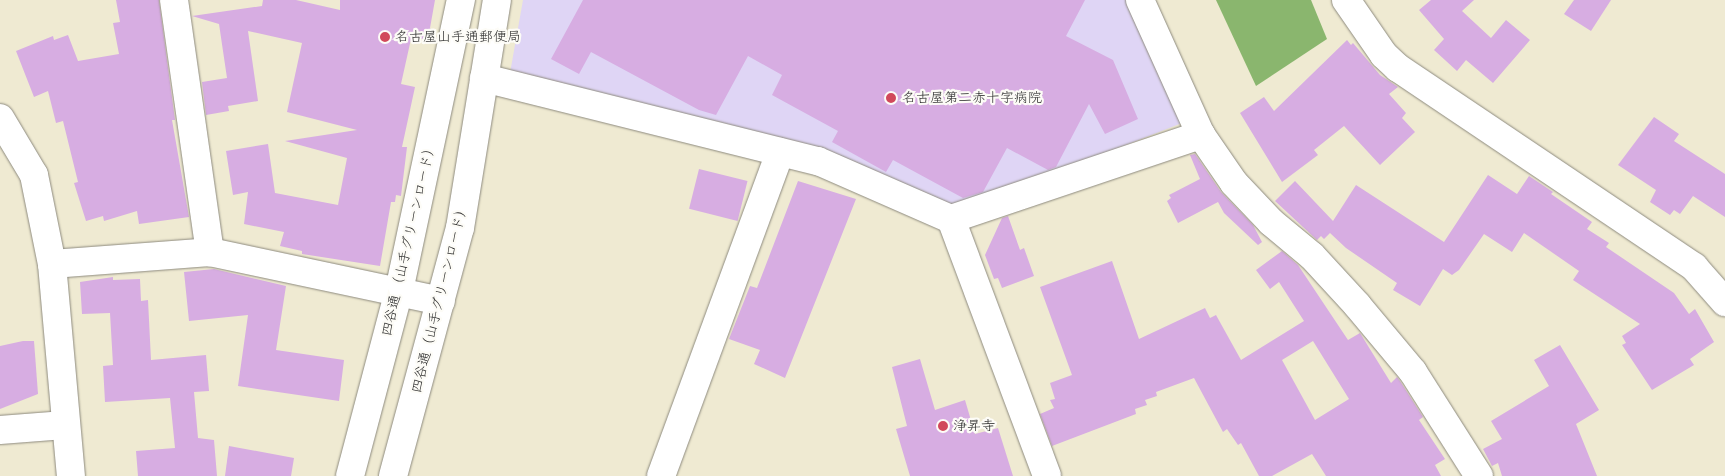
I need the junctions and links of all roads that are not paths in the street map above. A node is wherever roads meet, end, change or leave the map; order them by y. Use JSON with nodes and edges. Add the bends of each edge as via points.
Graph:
{"nodes":[{"id":1,"x":174,"y":0,"type":"edge"},
{"id":2,"x":461,"y":0,"type":"edge"},
{"id":3,"x":497,"y":0,"type":"edge"},
{"id":4,"x":1140,"y":0,"type":"edge"},
{"id":5,"x":1346,"y":0,"type":"edge"},
{"id":6,"x":484,"y":78,"type":"junction"},
{"id":7,"x":0,"y":118,"type":"edge"},
{"id":8,"x":1201,"y":135,"type":"junction"},
{"id":9,"x":780,"y":152,"type":"junction"},
{"id":10,"x":951,"y":219,"type":"junction"},
{"id":11,"x":210,"y":252,"type":"junction"},
{"id":12,"x":52,"y":264,"type":"junction"},
{"id":13,"x":399,"y":291,"type":"junction"},
{"id":14,"x":440,"y":301,"type":"junction"},
{"id":15,"x":1725,"y":302,"type":"edge"},
{"id":16,"x":65,"y":425,"type":"junction"},
{"id":17,"x":0,"y":430,"type":"edge"},
{"id":18,"x":71,"y":476,"type":"edge"},
{"id":19,"x":350,"y":476,"type":"edge"},
{"id":20,"x":393,"y":476,"type":"edge"},
{"id":21,"x":661,"y":476,"type":"edge"},
{"id":22,"x":1047,"y":476,"type":"edge"},
{"id":23,"x":1479,"y":476,"type":"edge"}],
"edges":[{"from":1,"to":11,"type":"street"},
{"from":2,"to":13,"type":"street","name":"四谷通 （山手グリーンロード）"},
{"from":3,"to":6,"type":"street","name":"四谷通（山手グリーンロード）"},
{"from":4,"to":8,"type":"street"},
{"from":5,"to":15,"type":"street","via":[[1384,55],[1398,68],[1694,268]]},
{"from":6,"to":9,"type":"street"},
{"from":6,"to":14,"type":"street","name":"四谷通（山手グリーンロード）","via":[[460,228]]},
{"from":7,"to":12,"type":"street","via":[[34,175]]},
{"from":8,"to":10,"type":"street"},
{"from":8,"to":23,"type":"street","via":[[1234,183],[1271,222],[1312,256],[1413,372]]},
{"from":9,"to":10,"type":"street","via":[[818,161]]},
{"from":9,"to":21,"type":"street"},
{"from":10,"to":22,"type":"street"},
{"from":11,"to":12,"type":"street"},
{"from":11,"to":13,"type":"street"},
{"from":12,"to":16,"type":"street"},
{"from":13,"to":14,"type":"street"},
{"from":13,"to":19,"type":"street","name":"四谷通 （山手グリーンロード）"},
{"from":14,"to":20,"type":"street","name":"四谷通（山手グリーンロード）"},
{"from":16,"to":17,"type":"street"},
{"from":16,"to":18,"type":"street"}]}
